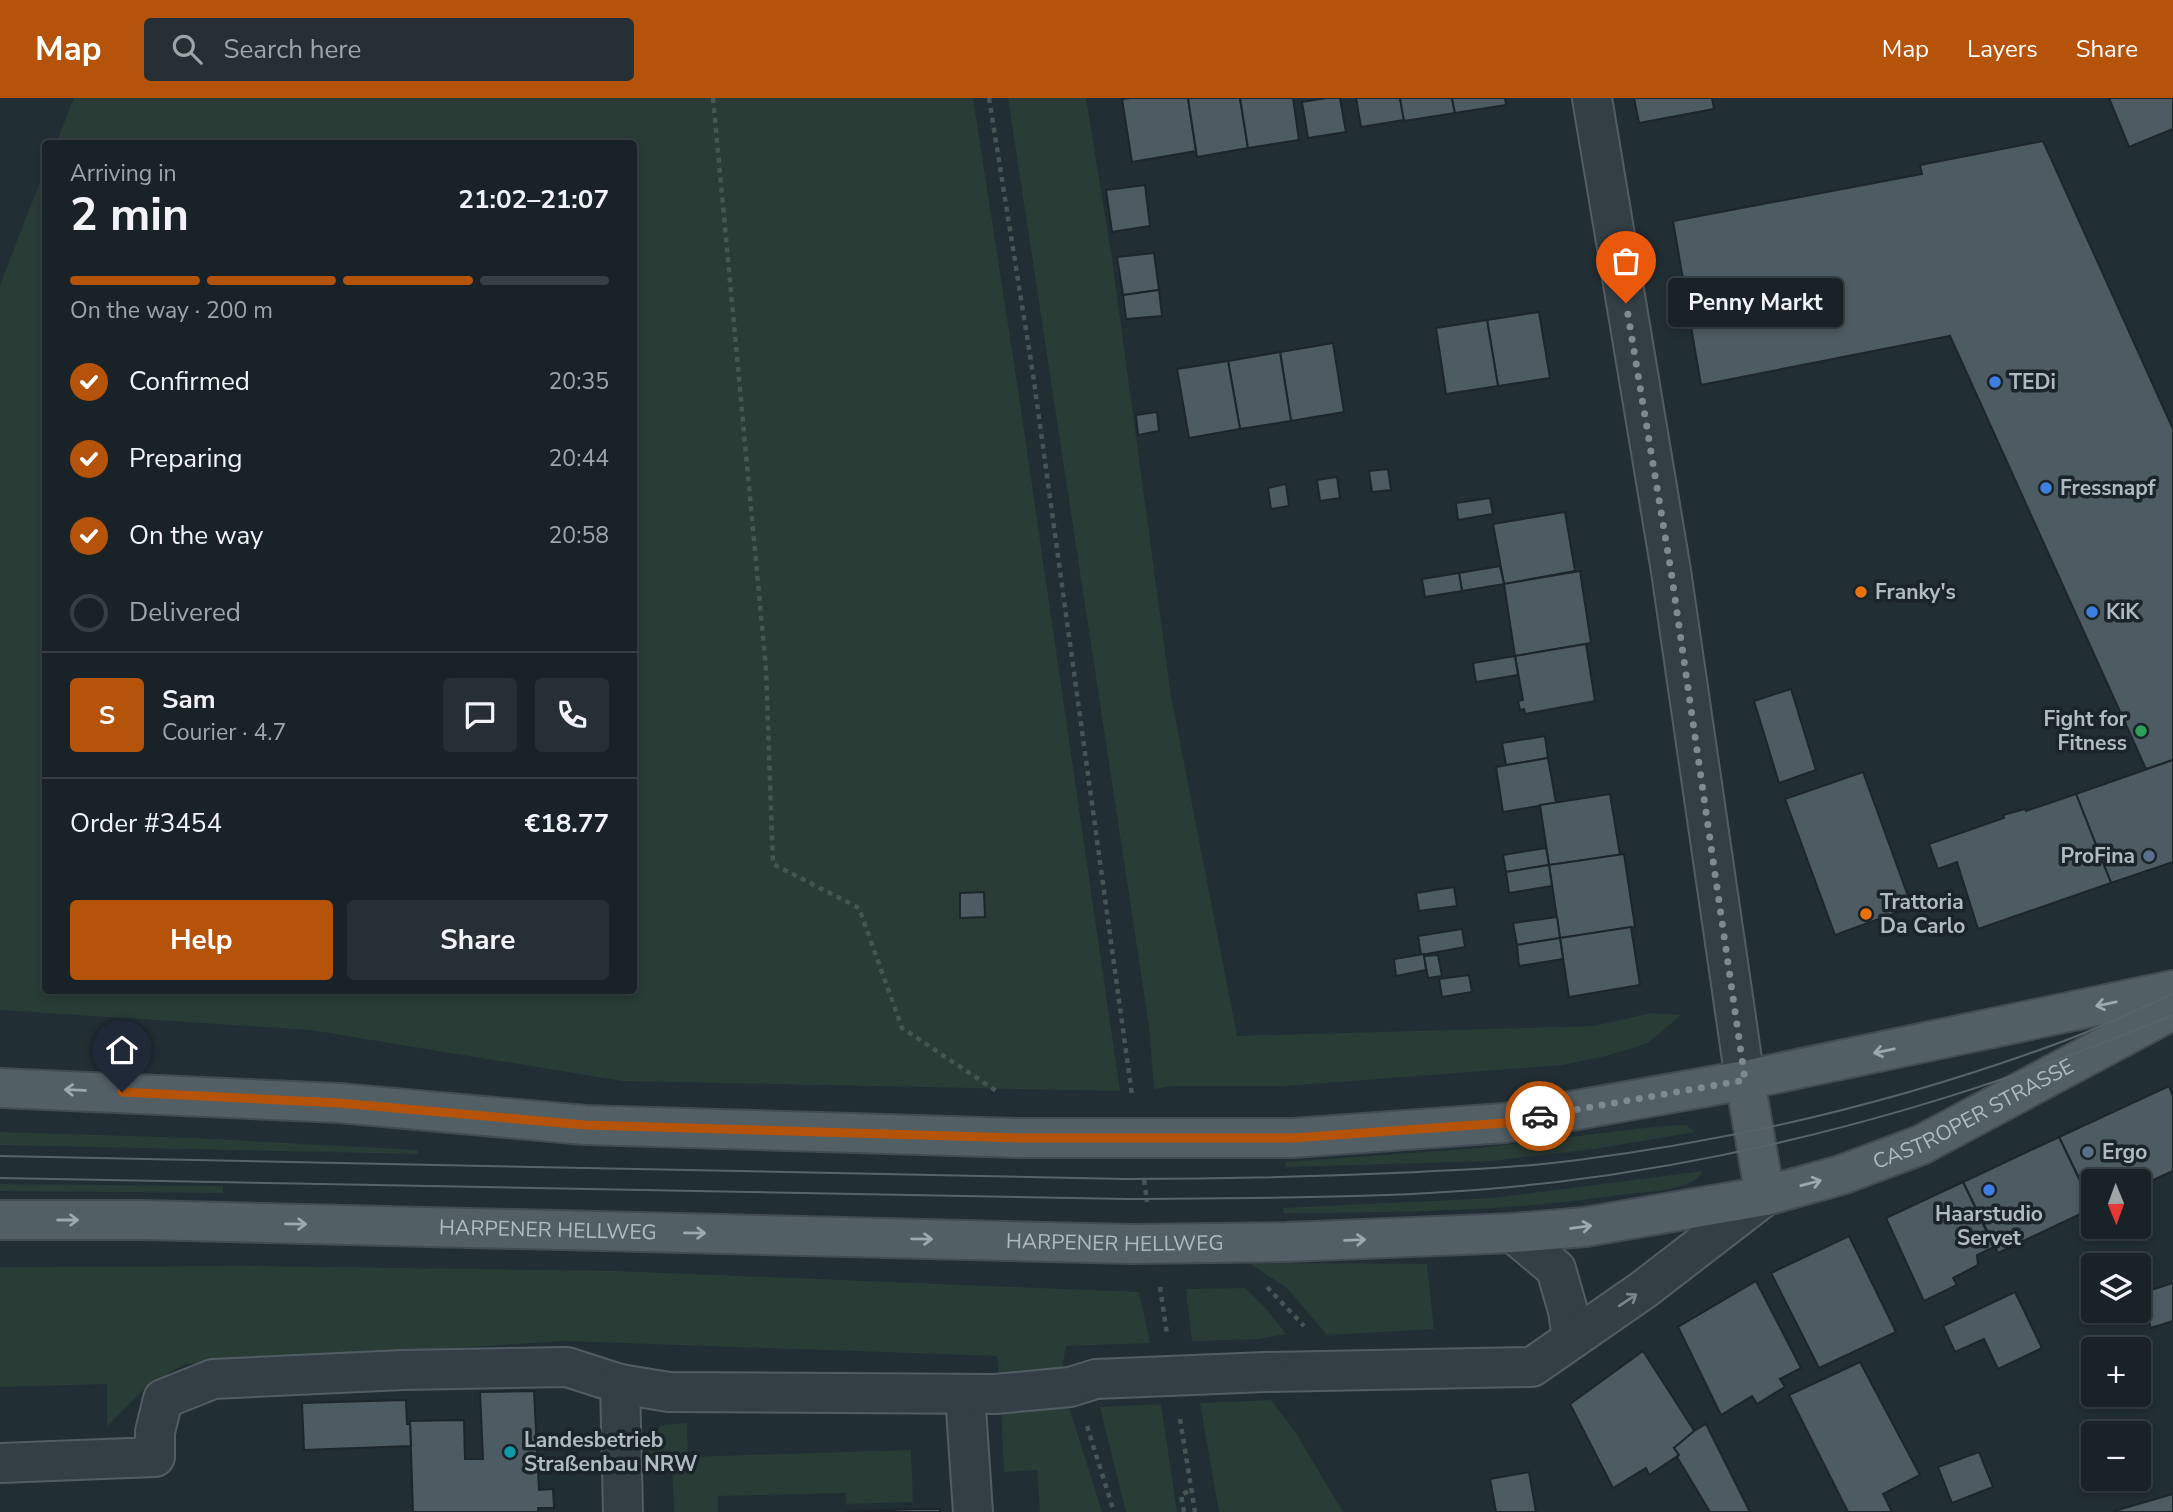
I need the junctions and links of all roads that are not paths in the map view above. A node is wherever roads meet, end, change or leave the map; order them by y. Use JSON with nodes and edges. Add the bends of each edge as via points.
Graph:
{"nodes":[{"id":1,"x":1592,"y":98,"type":"edge"},
{"id":2,"x":2173,"y":990,"type":"edge"},
{"id":3,"x":2173,"y":1010,"type":"edge"},
{"id":4,"x":1745,"y":1080,"type":"junction"},
{"id":5,"x":0,"y":1088,"type":"edge"},
{"id":6,"x":1765,"y":1196,"type":"junction"},
{"id":7,"x":0,"y":1220,"type":"edge"},
{"id":8,"x":1513,"y":1233,"type":"junction"},
{"id":9,"x":1572,"y":1338,"type":"junction"},
{"id":10,"x":620,"y":1384,"type":"junction"},
{"id":11,"x":980,"y":1394,"type":"junction"},
{"id":12,"x":0,"y":1463,"type":"edge"},
{"id":13,"x":623,"y":1512,"type":"edge"},
{"id":14,"x":973,"y":1512,"type":"edge"}],
"edges":[{"from":1,"to":4,"type":"street","via":[[1671,571]]},
{"from":2,"to":4,"type":"main road","one_way":true},
{"from":6,"to":3,"type":"main road","name":"CASTROPER STRASSE","one_way":true,"via":[[1841,1175],[1921,1145]]},
{"from":4,"to":5,"type":"main road","one_way":true,"via":[[1504,1123],[1293,1138],[1179,1139],[585,1125],[339,1103]]},
{"from":4,"to":6,"type":"main road"},
{"from":8,"to":6,"type":"main road","name":"CASTROPER STRASSE","one_way":true,"via":[[1585,1227]]},
{"from":9,"to":6,"type":"street","name":"CASTROPER STRASSE","one_way":true},
{"from":7,"to":8,"type":"main road","name":"HARPENER HELLWEG","one_way":true,"via":[[1133,1244]]},
{"from":8,"to":9,"type":"street","via":[[1556,1269]]},
{"from":9,"to":11,"type":"street","bridge":true,"via":[[1532,1367],[1265,1372]]},
{"from":10,"to":11,"type":"street","via":[[669,1392]]},
{"from":10,"to":12,"type":"street","via":[[567,1367],[213,1380],[163,1399],[155,1457]]},
{"from":10,"to":13,"type":"street"},
{"from":11,"to":14,"type":"street"}]}
